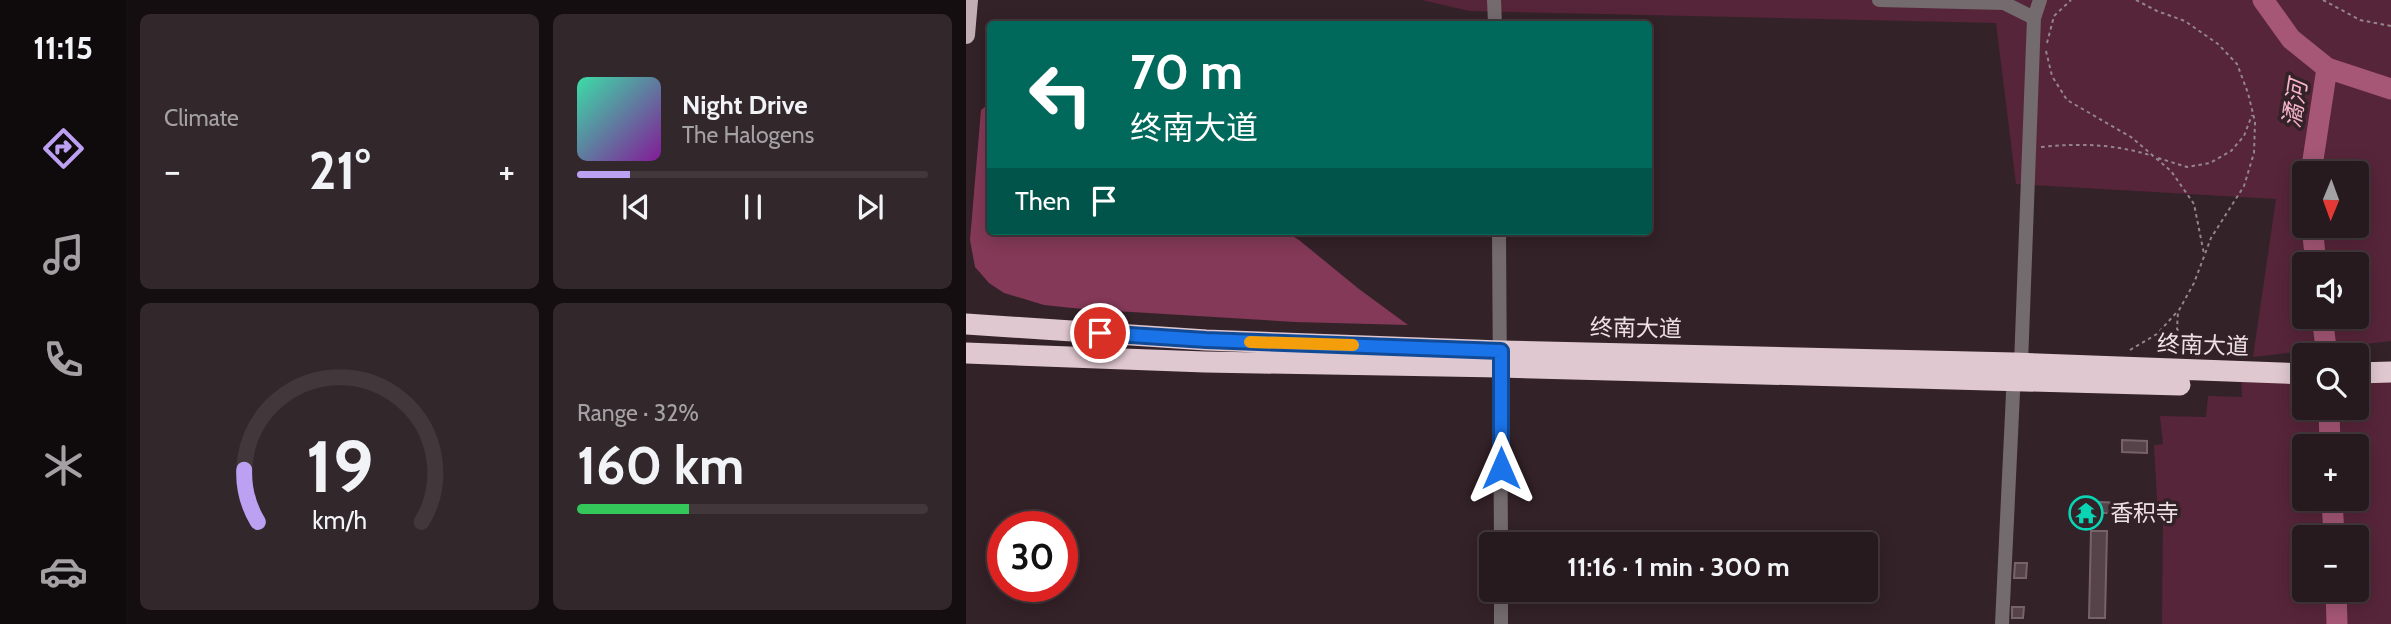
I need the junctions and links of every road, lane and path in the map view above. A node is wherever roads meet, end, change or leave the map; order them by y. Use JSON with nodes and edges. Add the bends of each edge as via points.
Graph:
{"nodes":[{"id":1,"x":969,"y":0,"type":"edge"},
{"id":2,"x":1494,"y":0,"type":"edge"},
{"id":3,"x":1879,"y":0,"type":"edge"},
{"id":4,"x":2040,"y":0,"type":"edge"},
{"id":5,"x":2071,"y":0,"type":"edge"},
{"id":6,"x":2136,"y":0,"type":"edge"},
{"id":7,"x":2323,"y":0,"type":"edge"},
{"id":8,"x":2034,"y":18,"type":"junction"},
{"id":9,"x":1495,"y":21,"type":"edge"},
{"id":10,"x":2391,"y":26,"type":"edge"},
{"id":11,"x":966,"y":36,"type":"edge"},
{"id":12,"x":2253,"y":114,"type":"junction"},
{"id":13,"x":2029,"y":153,"type":"junction"},
{"id":14,"x":2154,"y":157,"type":"junction"},
{"id":15,"x":1499,"y":235,"type":"edge"},
{"id":16,"x":2205,"y":255,"type":"junction"},
{"id":17,"x":2178,"y":312,"type":"junction"},
{"id":18,"x":966,"y":324,"type":"edge"},
{"id":19,"x":966,"y":353,"type":"edge"},
{"id":20,"x":2122,"y":354,"type":"dead end"},
{"id":21,"x":2210,"y":358,"type":"dead end"},
{"id":22,"x":1500,"y":359,"type":"junction"},
{"id":23,"x":2016,"y":369,"type":"junction"},
{"id":24,"x":2391,"y":372,"type":"edge"},
{"id":25,"x":2369,"y":373,"type":"edge"},
{"id":26,"x":2292,"y":380,"type":"edge"},
{"id":27,"x":2369,"y":384,"type":"edge"},
{"id":28,"x":2391,"y":384,"type":"edge"},
{"id":29,"x":1501,"y":532,"type":"edge"},
{"id":30,"x":1501,"y":602,"type":"edge"},
{"id":31,"x":1501,"y":624,"type":"edge"},
{"id":32,"x":2003,"y":624,"type":"edge"}],
"edges":[{"from":1,"to":11,"type":"main road"},
{"from":2,"to":9,"type":"street"},
{"from":3,"to":8,"type":"street","via":[[2004,2]]},
{"from":4,"to":8,"type":"street"},
{"from":5,"to":14,"type":"path","via":[[2054,16],[2046,49],[2052,75],[2067,100],[2131,137]]},
{"from":6,"to":12,"type":"path","via":[[2185,21],[2218,44],[2237,64]]},
{"from":7,"to":10,"type":"path","via":[[2360,20]]},
{"from":8,"to":13,"type":"street"},
{"from":12,"to":14,"type":"path","via":[[2244,136],[2231,151],[2210,163],[2187,167]]},
{"from":12,"to":16,"type":"path","via":[[2254,153],[2245,186],[2211,237]]},
{"from":13,"to":14,"type":"path","via":[[2041,147],[2096,144]]},
{"from":13,"to":23,"type":"street"},
{"from":14,"to":16,"type":"path","via":[[2171,171],[2194,204]]},
{"from":15,"to":22,"type":"street"},
{"from":16,"to":17,"type":"path"},
{"from":17,"to":20,"type":"path","via":[[2157,334]]},
{"from":17,"to":21,"type":"path","via":[[2177,329]]},
{"from":18,"to":22,"type":"highway","name":"终南大道"},
{"from":19,"to":22,"type":"highway","name":"终南大道","via":[[1205,362]]},
{"from":22,"to":23,"type":"highway","name":"终南大道"},
{"from":22,"to":29,"type":"street"},
{"from":23,"to":26,"type":"highway","name":"终南大道"},
{"from":23,"to":32,"type":"street"},
{"from":24,"to":25,"type":"highway"},
{"from":27,"to":28,"type":"highway"},
{"from":30,"to":31,"type":"street"}]}
